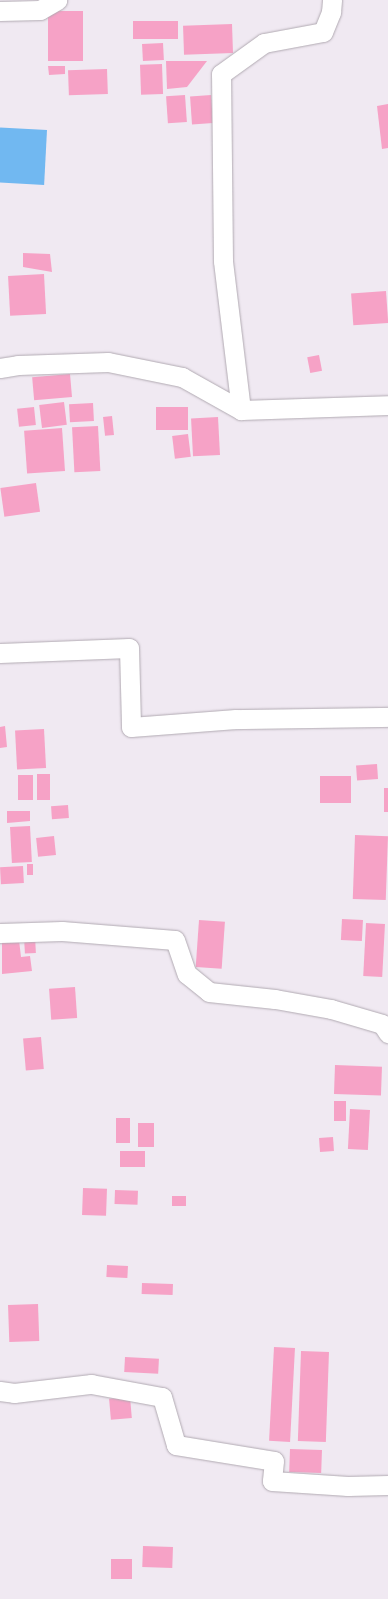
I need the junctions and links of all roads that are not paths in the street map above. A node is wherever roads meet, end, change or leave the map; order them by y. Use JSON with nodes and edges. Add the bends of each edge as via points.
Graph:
{"nodes":[{"id":1,"x":57,"y":0,"type":"edge"},
{"id":2,"x":332,"y":0,"type":"edge"},
{"id":3,"x":0,"y":11,"type":"edge"},
{"id":4,"x":0,"y":368,"type":"edge"},
{"id":5,"x":388,"y":405,"type":"edge"},
{"id":6,"x":241,"y":410,"type":"junction"},
{"id":7,"x":0,"y":653,"type":"edge"},
{"id":8,"x":388,"y":717,"type":"edge"},
{"id":9,"x":0,"y":933,"type":"edge"},
{"id":10,"x":388,"y":1033,"type":"edge"},
{"id":11,"x":0,"y":1391,"type":"edge"},
{"id":12,"x":388,"y":1485,"type":"edge"}],
"edges":[{"from":1,"to":3,"type":"street","via":[[40,10]]},
{"from":2,"to":6,"type":"street","via":[[323,32],[264,43],[221,74],[223,261]]},
{"from":4,"to":6,"type":"street","via":[[108,362],[182,377]]},
{"from":5,"to":6,"type":"street"},
{"from":7,"to":8,"type":"street","via":[[129,648],[131,727],[236,719]]},
{"from":9,"to":10,"type":"street","via":[[62,932],[175,940],[187,974],[209,992],[331,1008],[382,1024]]},
{"from":11,"to":12,"type":"street","via":[[14,1393],[91,1384],[162,1397],[176,1445],[274,1461],[272,1481]]}]}
